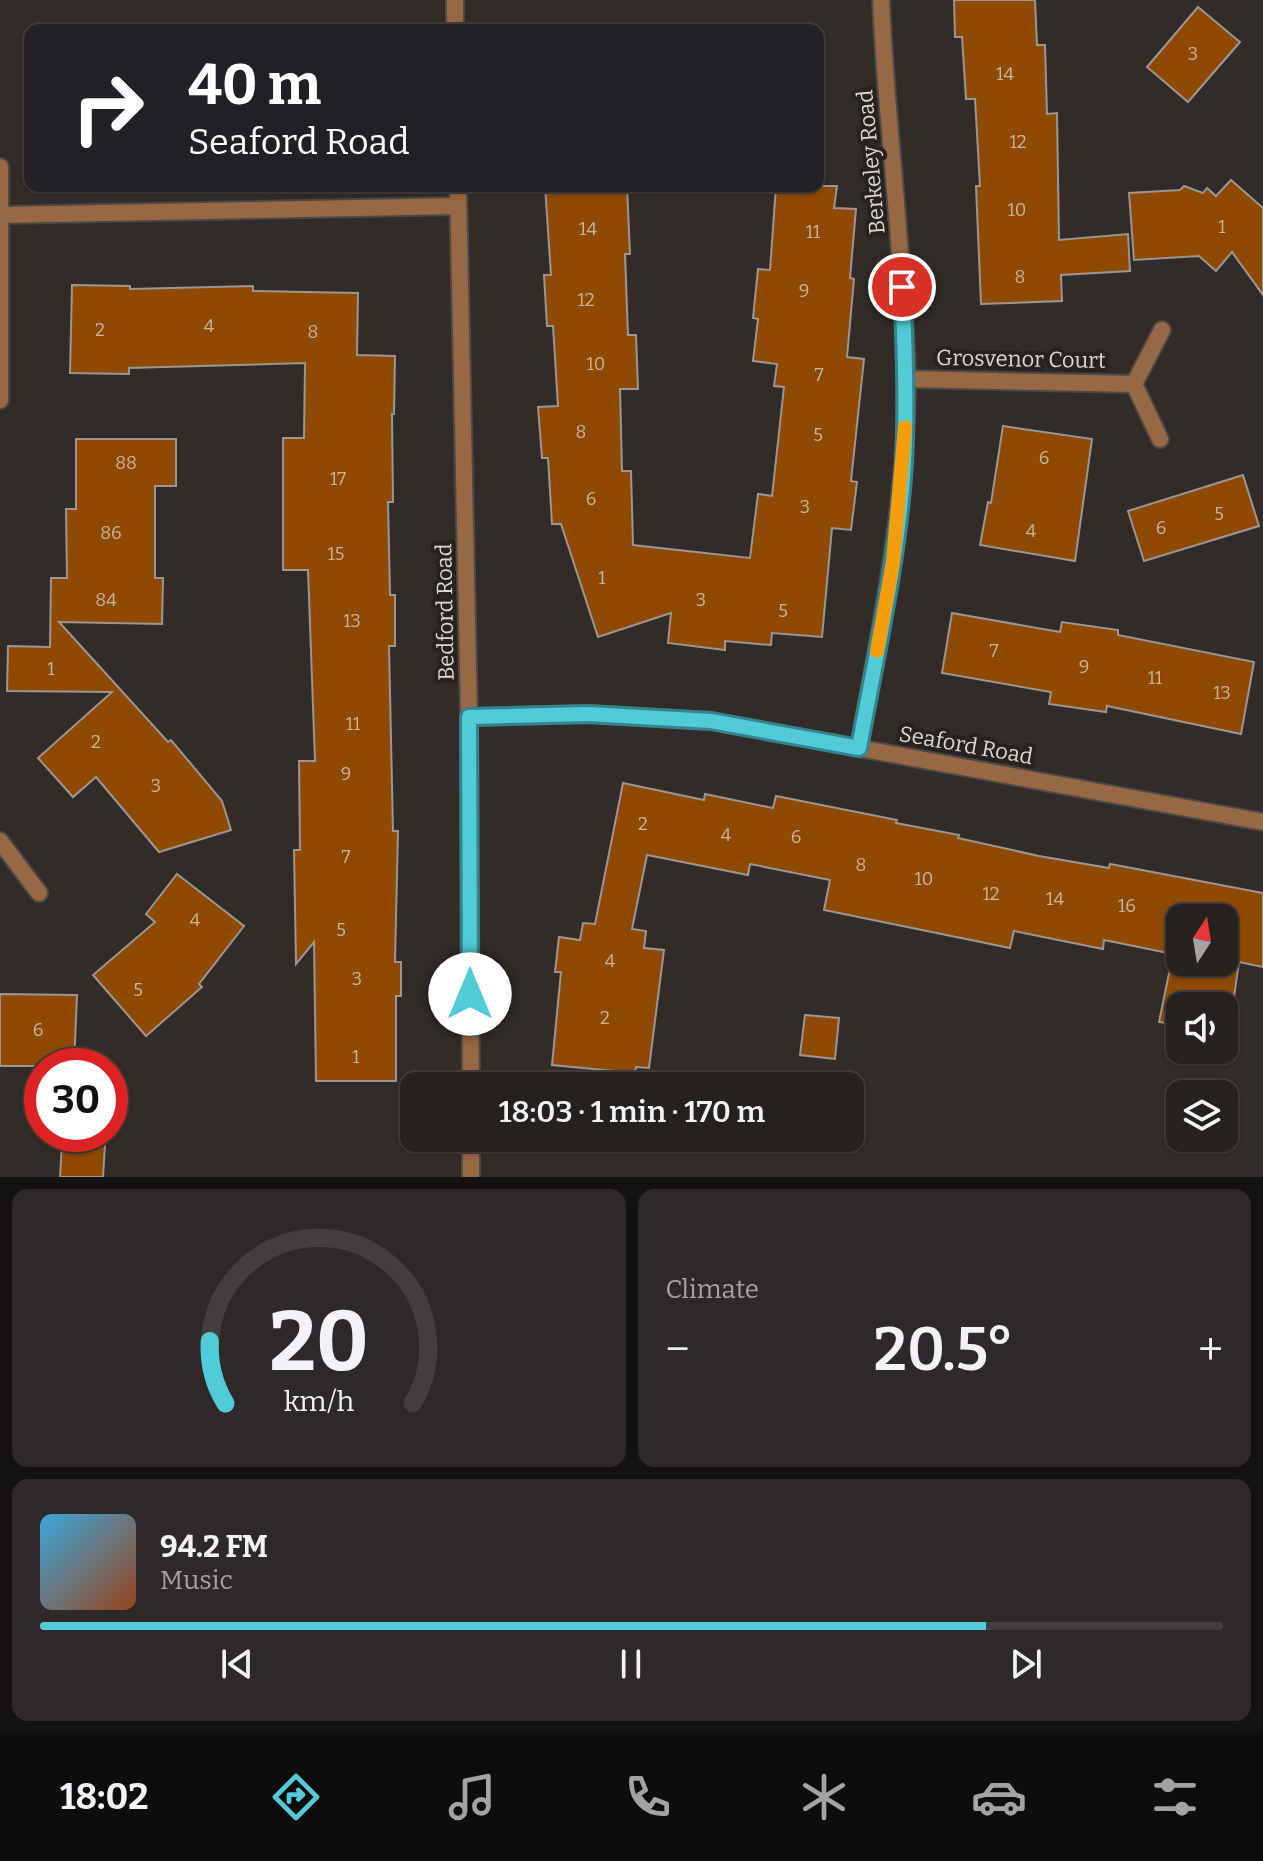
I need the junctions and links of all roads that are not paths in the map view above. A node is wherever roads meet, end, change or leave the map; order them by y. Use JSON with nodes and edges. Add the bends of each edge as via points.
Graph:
{"nodes":[{"id":1,"x":455,"y":0,"type":"edge"},
{"id":2,"x":881,"y":0,"type":"edge"},
{"id":3,"x":455,"y":24,"type":"edge"},
{"id":4,"x":0,"y":167,"type":"edge"},
{"id":5,"x":458,"y":192,"type":"edge"},
{"id":6,"x":458,"y":206,"type":"junction"},
{"id":7,"x":1,"y":215,"type":"edge"},
{"id":8,"x":1162,"y":330,"type":"dead end"},
{"id":9,"x":907,"y":379,"type":"junction"},
{"id":10,"x":1134,"y":384,"type":"junction"},
{"id":11,"x":0,"y":400,"type":"edge"},
{"id":12,"x":1160,"y":439,"type":"dead end"},
{"id":13,"x":469,"y":717,"type":"junction"},
{"id":14,"x":859,"y":748,"type":"junction"},
{"id":15,"x":1263,"y":822,"type":"edge"},
{"id":16,"x":0,"y":841,"type":"edge"},
{"id":17,"x":39,"y":893,"type":"dead end"},
{"id":18,"x":471,"y":1072,"type":"edge"},
{"id":19,"x":471,"y":1152,"type":"edge"},
{"id":20,"x":471,"y":1177,"type":"edge"}],
"edges":[{"from":1,"to":3,"type":"street"},
{"from":2,"to":9,"type":"street","name":"Berkeley Road"},
{"from":4,"to":7,"type":"street"},
{"from":5,"to":6,"type":"street","name":"Bedford Road"},
{"from":6,"to":7,"type":"street"},
{"from":6,"to":13,"type":"street","name":"Bedford Road"},
{"from":7,"to":11,"type":"street"},
{"from":8,"to":10,"type":"street","name":"Grosvenor Court"},
{"from":9,"to":10,"type":"street","name":"Grosvenor Court"},
{"from":9,"to":14,"type":"street","name":"Berkeley Road","via":[[893,562]]},
{"from":10,"to":12,"type":"street","name":"Grosvenor Court"},
{"from":13,"to":14,"type":"street","name":"Seaford Road","via":[[588,714],[711,721]]},
{"from":13,"to":18,"type":"street","name":"Bedford Road"},
{"from":14,"to":15,"type":"street","name":"Seaford Road"},
{"from":16,"to":17,"type":"street"},
{"from":19,"to":20,"type":"street"}]}
